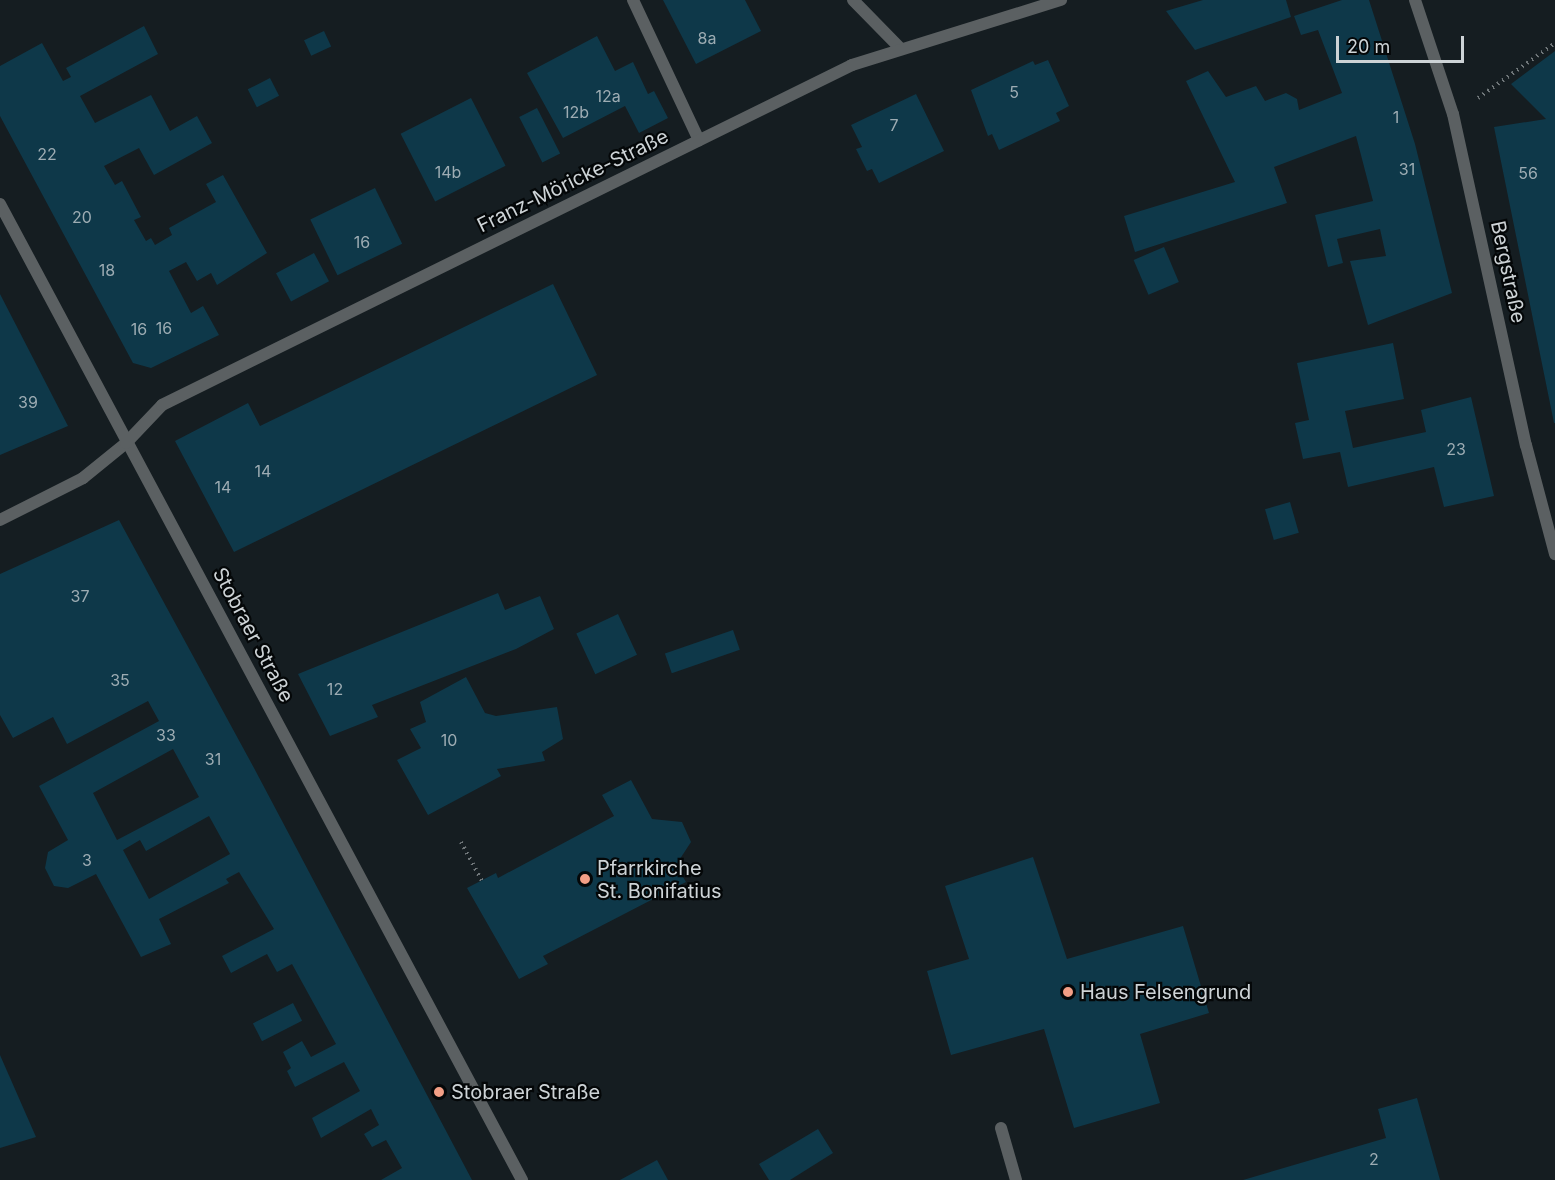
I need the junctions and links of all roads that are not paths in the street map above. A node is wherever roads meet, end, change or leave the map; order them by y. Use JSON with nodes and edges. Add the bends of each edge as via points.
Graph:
{"nodes":[{"id":1,"x":633,"y":0,"type":"edge"},
{"id":2,"x":853,"y":0,"type":"edge"},
{"id":3,"x":1061,"y":0,"type":"edge"},
{"id":4,"x":1415,"y":0,"type":"edge"},
{"id":5,"x":900,"y":48,"type":"junction"},
{"id":6,"x":699,"y":140,"type":"junction"},
{"id":7,"x":0,"y":204,"type":"edge"},
{"id":8,"x":126,"y":443,"type":"junction"},
{"id":9,"x":0,"y":520,"type":"edge"},
{"id":10,"x":1555,"y":554,"type":"edge"},
{"id":11,"x":1001,"y":1128,"type":"dead end"},
{"id":12,"x":522,"y":1180,"type":"edge"},
{"id":13,"x":1016,"y":1180,"type":"edge"}],
"edges":[{"from":1,"to":6,"type":"street"},
{"from":2,"to":5,"type":"street"},
{"from":3,"to":5,"type":"street","name":"Franz-Möricke-Straße"},
{"from":4,"to":10,"type":"street","name":"Bergstraße","via":[[1453,114],[1526,445]]},
{"from":5,"to":6,"type":"street","name":"Franz-Möricke-Straße","via":[[852,65]]},
{"from":6,"to":8,"type":"street","name":"Franz-Möricke-Straße","via":[[162,405]]},
{"from":7,"to":8,"type":"street","name":"Stobraer Straße"},
{"from":8,"to":9,"type":"street","name":"Franz-Möricke-Straße","via":[[84,478]]},
{"from":8,"to":12,"type":"street","name":"Stobraer Straße"},
{"from":11,"to":13,"type":"street"}]}
